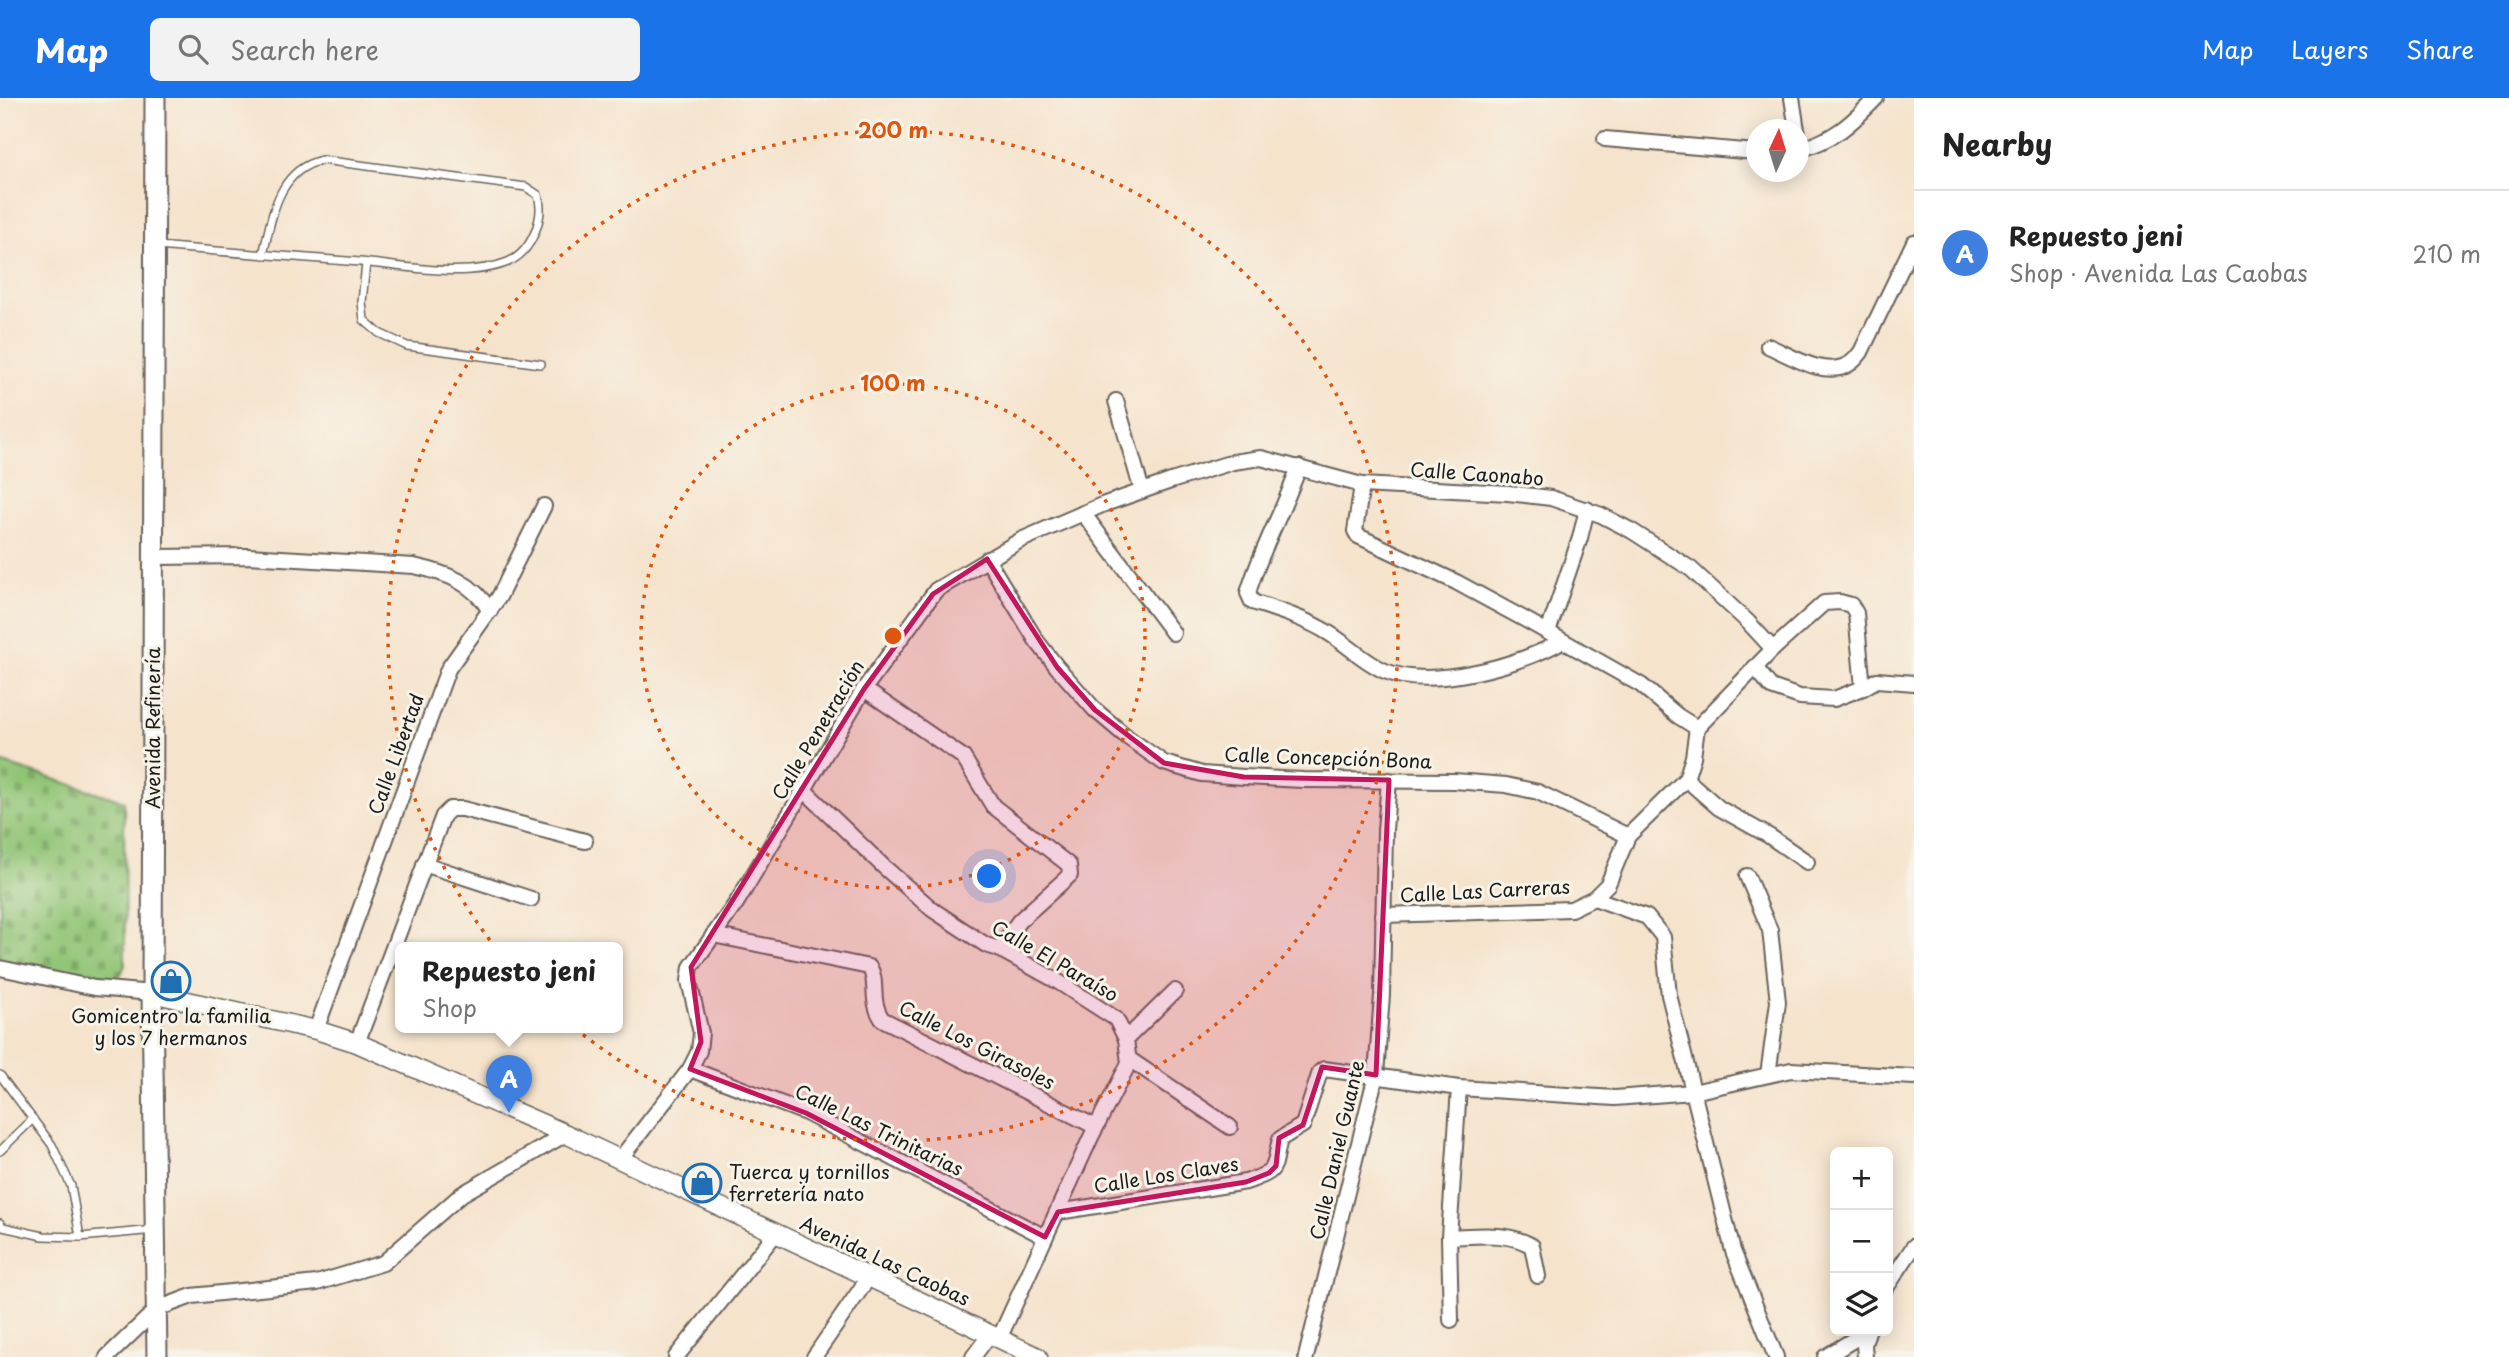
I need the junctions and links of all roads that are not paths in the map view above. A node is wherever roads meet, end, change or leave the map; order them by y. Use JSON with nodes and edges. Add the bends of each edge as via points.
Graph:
{"nodes":[{"id":1,"x":155,"y":98,"type":"edge"},
{"id":2,"x":1792,"y":98,"type":"edge"},
{"id":3,"x":1876,"y":98,"type":"edge"},
{"id":4,"x":1795,"y":119,"type":"edge"},
{"id":5,"x":1605,"y":139,"type":"dead end"},
{"id":6,"x":1809,"y":144,"type":"edge"},
{"id":7,"x":1746,"y":151,"type":"edge"},
{"id":8,"x":1914,"y":242,"type":"edge"},
{"id":9,"x":155,"y":246,"type":"junction"},
{"id":10,"x":263,"y":255,"type":"junction"},
{"id":11,"x":366,"y":263,"type":"junction"},
{"id":12,"x":1768,"y":346,"type":"dead end"},
{"id":13,"x":541,"y":364,"type":"dead end"},
{"id":14,"x":1116,"y":401,"type":"dead end"},
{"id":15,"x":1299,"y":467,"type":"junction"},
{"id":16,"x":1362,"y":485,"type":"junction"},
{"id":17,"x":1142,"y":491,"type":"junction"},
{"id":18,"x":544,"y":506,"type":"dead end"},
{"id":19,"x":1587,"y":509,"type":"junction"},
{"id":20,"x":1083,"y":513,"type":"junction"},
{"id":21,"x":153,"y":557,"type":"junction"},
{"id":22,"x":987,"y":559,"type":"junction"},
{"id":23,"x":489,"y":611,"type":"junction"},
{"id":24,"x":1548,"y":632,"type":"junction"},
{"id":25,"x":1173,"y":633,"type":"dead end"},
{"id":26,"x":1562,"y":641,"type":"junction"},
{"id":27,"x":1773,"y":649,"type":"junction"},
{"id":28,"x":1755,"y":667,"type":"junction"},
{"id":29,"x":1914,"y":683,"type":"edge"},
{"id":30,"x":1863,"y":688,"type":"junction"},
{"id":31,"x":864,"y":689,"type":"junction"},
{"id":32,"x":1697,"y":728,"type":"junction"},
{"id":33,"x":1686,"y":779,"type":"junction"},
{"id":34,"x":1389,"y":780,"type":"junction"},
{"id":35,"x":804,"y":790,"type":"junction"},
{"id":36,"x":1628,"y":836,"type":"junction"},
{"id":37,"x":585,"y":841,"type":"dead end"},
{"id":38,"x":1807,"y":862,"type":"dead end"},
{"id":39,"x":424,"y":864,"type":"junction"},
{"id":40,"x":1747,"y":876,"type":"dead end"},
{"id":41,"x":1594,"y":898,"type":"junction"},
{"id":42,"x":531,"y":899,"type":"dead end"},
{"id":43,"x":1383,"y":915,"type":"junction"},
{"id":44,"x":713,"y":935,"type":"junction"},
{"id":45,"x":999,"y":949,"type":"junction"},
{"id":46,"x":0,"y":968,"type":"edge"},
{"id":47,"x":1175,"y":991,"type":"dead end"},
{"id":48,"x":152,"y":993,"type":"junction"},
{"id":49,"x":316,"y":1030,"type":"junction"},
{"id":50,"x":1126,"y":1039,"type":"junction"},
{"id":51,"x":357,"y":1043,"type":"junction"},
{"id":52,"x":1129,"y":1059,"type":"junction"},
{"id":53,"x":690,"y":1069,"type":"junction"},
{"id":54,"x":0,"y":1075,"type":"edge"},
{"id":55,"x":1376,"y":1075,"type":"junction"},
{"id":56,"x":1768,"y":1075,"type":"junction"},
{"id":57,"x":1914,"y":1077,"type":"edge"},
{"id":58,"x":1460,"y":1088,"type":"junction"},
{"id":59,"x":1693,"y":1092,"type":"junction"},
{"id":60,"x":33,"y":1119,"type":"junction"},
{"id":61,"x":1096,"y":1127,"type":"junction"},
{"id":62,"x":1230,"y":1127,"type":"dead end"},
{"id":63,"x":566,"y":1134,"type":"junction"},
{"id":64,"x":0,"y":1151,"type":"edge"},
{"id":65,"x":620,"y":1159,"type":"junction"},
{"id":66,"x":1058,"y":1212,"type":"junction"},
{"id":67,"x":0,"y":1223,"type":"edge"},
{"id":68,"x":155,"y":1230,"type":"junction"},
{"id":69,"x":776,"y":1233,"type":"junction"},
{"id":70,"x":80,"y":1237,"type":"junction"},
{"id":71,"x":1045,"y":1237,"type":"junction"},
{"id":72,"x":1449,"y":1237,"type":"junction"},
{"id":73,"x":1914,"y":1246,"type":"edge"},
{"id":74,"x":1538,"y":1276,"type":"dead end"},
{"id":75,"x":869,"y":1277,"type":"junction"},
{"id":76,"x":1893,"y":1278,"type":"edge"},
{"id":77,"x":156,"y":1309,"type":"junction"},
{"id":78,"x":1451,"y":1320,"type":"dead end"},
{"id":79,"x":995,"y":1336,"type":"junction"},
{"id":80,"x":1860,"y":1336,"type":"edge"},
{"id":81,"x":1867,"y":1336,"type":"edge"},
{"id":82,"x":107,"y":1357,"type":"edge"},
{"id":83,"x":157,"y":1357,"type":"edge"},
{"id":84,"x":676,"y":1357,"type":"edge"},
{"id":85,"x":814,"y":1357,"type":"edge"},
{"id":86,"x":973,"y":1357,"type":"edge"},
{"id":87,"x":1038,"y":1357,"type":"edge"},
{"id":88,"x":1306,"y":1357,"type":"edge"},
{"id":89,"x":1776,"y":1357,"type":"edge"},
{"id":90,"x":1825,"y":1357,"type":"edge"},
{"id":91,"x":1865,"y":1357,"type":"edge"}],
"edges":[{"from":1,"to":9,"type":"main road","name":"Avenida Refinería"},
{"from":2,"to":4,"type":"street"},
{"from":3,"to":6,"type":"street","via":[[1831,139]]},
{"from":5,"to":7,"type":"street"},
{"from":8,"to":12,"type":"street","via":[[1861,352],[1849,364],[1833,369],[1815,366]]},
{"from":9,"to":10,"type":"lane"},
{"from":9,"to":21,"type":"main road","name":"Avenida Refinería"},
{"from":10,"to":11,"type":"lane"},
{"from":10,"to":11,"type":"lane","via":[[276,200],[293,174],[322,159],[526,187],[538,195],[542,208],[536,231],[509,261],[458,270]]},
{"from":11,"to":13,"type":"lane","via":[[365,320],[379,333],[407,346]]},
{"from":14,"to":17,"type":"street"},
{"from":15,"to":16,"type":"street","name":"Calle Caonabo"},
{"from":15,"to":17,"type":"street","name":"Calle Penetración","via":[[1252,459]]},
{"from":15,"to":26,"type":"street","via":[[1256,566],[1248,593],[1252,601],[1310,623],[1373,665],[1402,676],[1466,673],[1516,661]]},
{"from":16,"to":19,"type":"street","name":"Calle Caonabo","via":[[1508,493],[1551,498]]},
{"from":16,"to":24,"type":"street","via":[[1358,536]]},
{"from":17,"to":20,"type":"street","name":"Calle Penetración"},
{"from":18,"to":23,"type":"street","name":"Calle Libertad"},
{"from":19,"to":24,"type":"street"},
{"from":19,"to":27,"type":"street","name":"Calle Caonabo","via":[[1691,569]]},
{"from":20,"to":22,"type":"street","name":"Calle Penetración"},
{"from":20,"to":25,"type":"street"},
{"from":21,"to":23,"type":"street","via":[[248,556],[414,566],[470,587],[481,595]]},
{"from":21,"to":48,"type":"main road","name":"Avenida Refinería"},
{"from":22,"to":31,"type":"street","name":"Calle Penetración","via":[[933,594]]},
{"from":22,"to":34,"type":"street","name":"Calle Concepción Bona","via":[[1035,640],[1057,667],[1095,710],[1164,763],[1202,774]]},
{"from":23,"to":49,"type":"street","name":"Calle Libertad","via":[[447,668]]},
{"from":24,"to":26,"type":"street"},
{"from":26,"to":32,"type":"street","via":[[1641,685]]},
{"from":27,"to":28,"type":"street"},
{"from":27,"to":30,"type":"street","via":[[1824,603],[1851,605],[1856,613]]},
{"from":28,"to":30,"type":"street","via":[[1771,687],[1800,697],[1834,699]]},
{"from":28,"to":32,"type":"street"},
{"from":29,"to":30,"type":"street","via":[[1877,680]]},
{"from":31,"to":35,"type":"street","name":"Calle Penetración"},
{"from":31,"to":45,"type":"street","via":[[963,757],[993,806],[1069,866],[1070,875],[1019,921]]},
{"from":32,"to":33,"type":"street"},
{"from":33,"to":36,"type":"street","name":"Calle Las Carreras"},
{"from":33,"to":38,"type":"street","via":[[1719,808]]},
{"from":34,"to":36,"type":"street","name":"Calle Concepción Bona","via":[[1493,784],[1538,792]]},
{"from":34,"to":43,"type":"street","name":"Calle Daniel Guante"},
{"from":35,"to":44,"type":"street","name":"Calle Penetración"},
{"from":35,"to":45,"type":"street","name":"Calle El Paraíso","via":[[933,910]]},
{"from":36,"to":41,"type":"street","name":"Calle Las Carreras","via":[[1608,884]]},
{"from":37,"to":39,"type":"street","via":[[450,809]]},
{"from":39,"to":42,"type":"street"},
{"from":39,"to":51,"type":"street"},
{"from":40,"to":56,"type":"street","via":[[1770,930],[1778,1002]]},
{"from":41,"to":43,"type":"street","name":"Calle Las Carreras","via":[[1571,909]]},
{"from":41,"to":59,"type":"street","via":[[1647,917],[1663,937],[1669,995]]},
{"from":43,"to":55,"type":"street","name":"Calle Daniel Guante"},
{"from":44,"to":53,"type":"street","name":"Calle Penetración","via":[[689,974],[701,1042]]},
{"from":44,"to":61,"type":"street","name":"Calle Los Girasoles","via":[[869,967],[875,1006],[882,1019]]},
{"from":45,"to":50,"type":"street","name":"Calle El Paraíso","via":[[1116,1019]]},
{"from":46,"to":48,"type":"street","name":"Avenida Las Caobas","via":[[95,988]]},
{"from":47,"to":50,"type":"street"},
{"from":48,"to":49,"type":"street","name":"Avenida Las Caobas"},
{"from":48,"to":68,"type":"main road","name":"Avenida Refinería"},
{"from":49,"to":51,"type":"street","name":"Avenida Las Caobas"},
{"from":50,"to":52,"type":"street","name":"Calle El Paraíso"},
{"from":51,"to":63,"type":"street","name":"Avenida Las Caobas"},
{"from":52,"to":61,"type":"street"},
{"from":52,"to":62,"type":"street"},
{"from":53,"to":65,"type":"street","name":"Calle Penetración"},
{"from":53,"to":71,"type":"street","name":"Calle Las Trinitarias","via":[[806,1113]]},
{"from":54,"to":60,"type":"lane"},
{"from":55,"to":58,"type":"street"},
{"from":55,"to":66,"type":"street","name":"Calle Los Claves","via":[[1330,1068],[1320,1072],[1303,1125],[1280,1139],[1276,1166],[1258,1178]]},
{"from":55,"to":88,"type":"street","name":"Calle Daniel Guante"},
{"from":56,"to":57,"type":"street","via":[[1791,1070]]},
{"from":56,"to":59,"type":"street"},
{"from":58,"to":59,"type":"street","via":[[1615,1098]]},
{"from":58,"to":72,"type":"street"},
{"from":59,"to":89,"type":"street","via":[[1732,1251]]},
{"from":60,"to":64,"type":"lane"},
{"from":60,"to":70,"type":"lane","via":[[52,1145],[71,1186]]},
{"from":61,"to":66,"type":"street"},
{"from":63,"to":65,"type":"street","name":"Avenida Las Caobas"},
{"from":63,"to":77,"type":"street","via":[[462,1194],[383,1263],[317,1283],[192,1296]]},
{"from":65,"to":69,"type":"street","name":"Avenida Las Caobas"},
{"from":66,"to":71,"type":"street"},
{"from":67,"to":70,"type":"lane","via":[[43,1236]]},
{"from":68,"to":70,"type":"lane"},
{"from":68,"to":77,"type":"main road","name":"Avenida Refinería"},
{"from":69,"to":75,"type":"street","name":"Avenida Las Caobas"},
{"from":69,"to":84,"type":"street"},
{"from":71,"to":79,"type":"street"},
{"from":72,"to":74,"type":"street","via":[[1520,1238],[1532,1246]]},
{"from":72,"to":78,"type":"street"},
{"from":73,"to":76,"type":"street"},
{"from":75,"to":79,"type":"street","name":"Avenida Las Caobas"},
{"from":75,"to":85,"type":"street"},
{"from":77,"to":82,"type":"street"},
{"from":77,"to":83,"type":"main road","name":"Avenida Refinería"},
{"from":79,"to":86,"type":"street"},
{"from":79,"to":87,"type":"street","name":"Avenida Las Caobas"},
{"from":80,"to":90,"type":"street"},
{"from":81,"to":91,"type":"street"}]}
